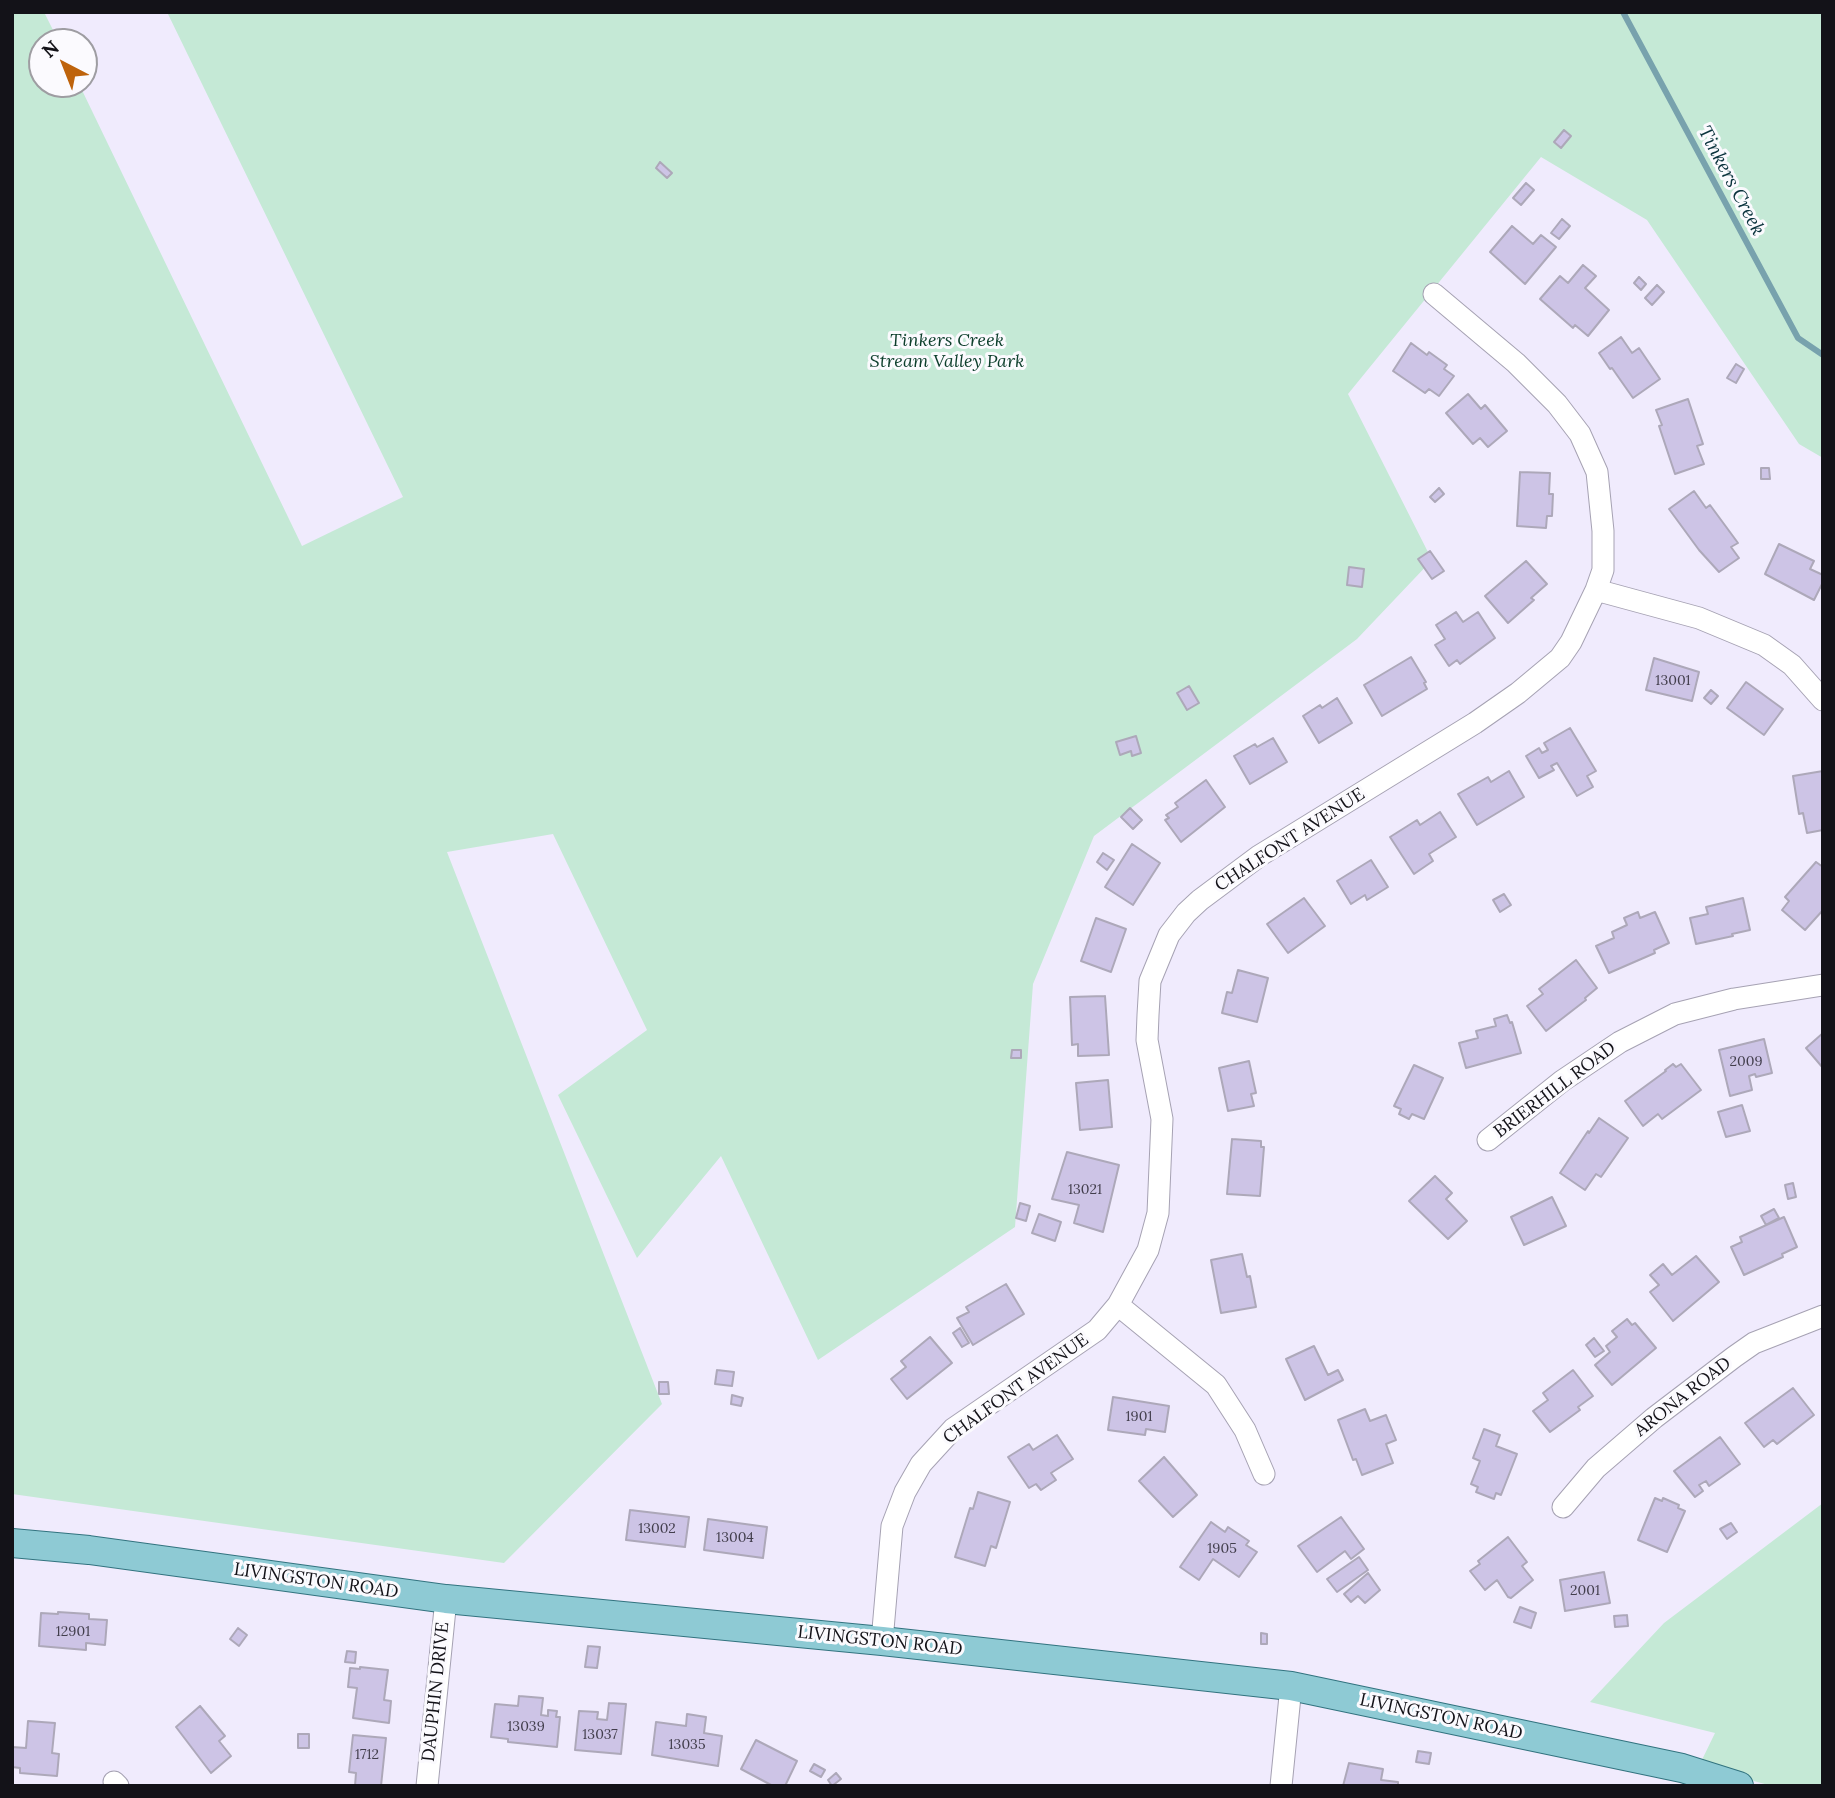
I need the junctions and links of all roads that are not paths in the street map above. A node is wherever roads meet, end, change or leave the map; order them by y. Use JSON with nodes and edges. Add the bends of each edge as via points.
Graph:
{"nodes":[{"id":1,"x":1434,"y":293,"type":"dead end"},
{"id":2,"x":1596,"y":590,"type":"junction"},
{"id":3,"x":1823,"y":700,"type":"edge"},
{"id":4,"x":1823,"y":985,"type":"edge"},
{"id":5,"x":1488,"y":1140,"type":"dead end"},
{"id":6,"x":1118,"y":1305,"type":"junction"},
{"id":7,"x":1823,"y":1316,"type":"edge"},
{"id":8,"x":1264,"y":1474,"type":"dead end"},
{"id":9,"x":1563,"y":1507,"type":"dead end"},
{"id":10,"x":12,"y":1542,"type":"edge"},
{"id":11,"x":446,"y":1599,"type":"junction"},
{"id":12,"x":882,"y":1641,"type":"junction"},
{"id":13,"x":1291,"y":1686,"type":"junction"},
{"id":14,"x":427,"y":1786,"type":"edge"},
{"id":15,"x":1281,"y":1786,"type":"edge"},
{"id":16,"x":1739,"y":1786,"type":"edge"}],
"edges":[{"from":1,"to":2,"type":"street","name":"CHALFONT AVENUE","via":[[1516,363],[1580,434],[1597,472],[1603,570]]},
{"from":2,"to":3,"type":"street","via":[[1699,618],[1764,645],[1792,665]]},
{"from":2,"to":6,"type":"street","name":"CHALFONT AVENUE","via":[[1560,658],[1518,693],[1259,856],[1200,900],[1169,934],[1150,981],[1147,1040],[1162,1119],[1158,1213],[1148,1250]]},
{"from":4,"to":5,"type":"street","name":"BRIERHILL ROAD","via":[[1675,1014],[1620,1042],[1562,1081]]},
{"from":6,"to":8,"type":"street","via":[[1216,1385],[1245,1430]]},
{"from":6,"to":12,"type":"street","name":"CHALFONT AVENUE","via":[[1097,1330],[953,1429],[921,1464],[892,1527]]},
{"from":7,"to":9,"type":"street","name":"ARONA ROAD","via":[[1754,1343],[1734,1357],[1597,1468]]},
{"from":10,"to":11,"type":"main road","name":"LIVINGSTON ROAD"},
{"from":11,"to":12,"type":"main road","name":"LIVINGSTON ROAD"},
{"from":11,"to":14,"type":"street","name":"DAUPHIN DRIVE"},
{"from":12,"to":13,"type":"main road","name":"LIVINGSTON ROAD"},
{"from":13,"to":15,"type":"street"},
{"from":13,"to":16,"type":"main road","name":"LIVINGSTON ROAD","via":[[1682,1768]]}]}
